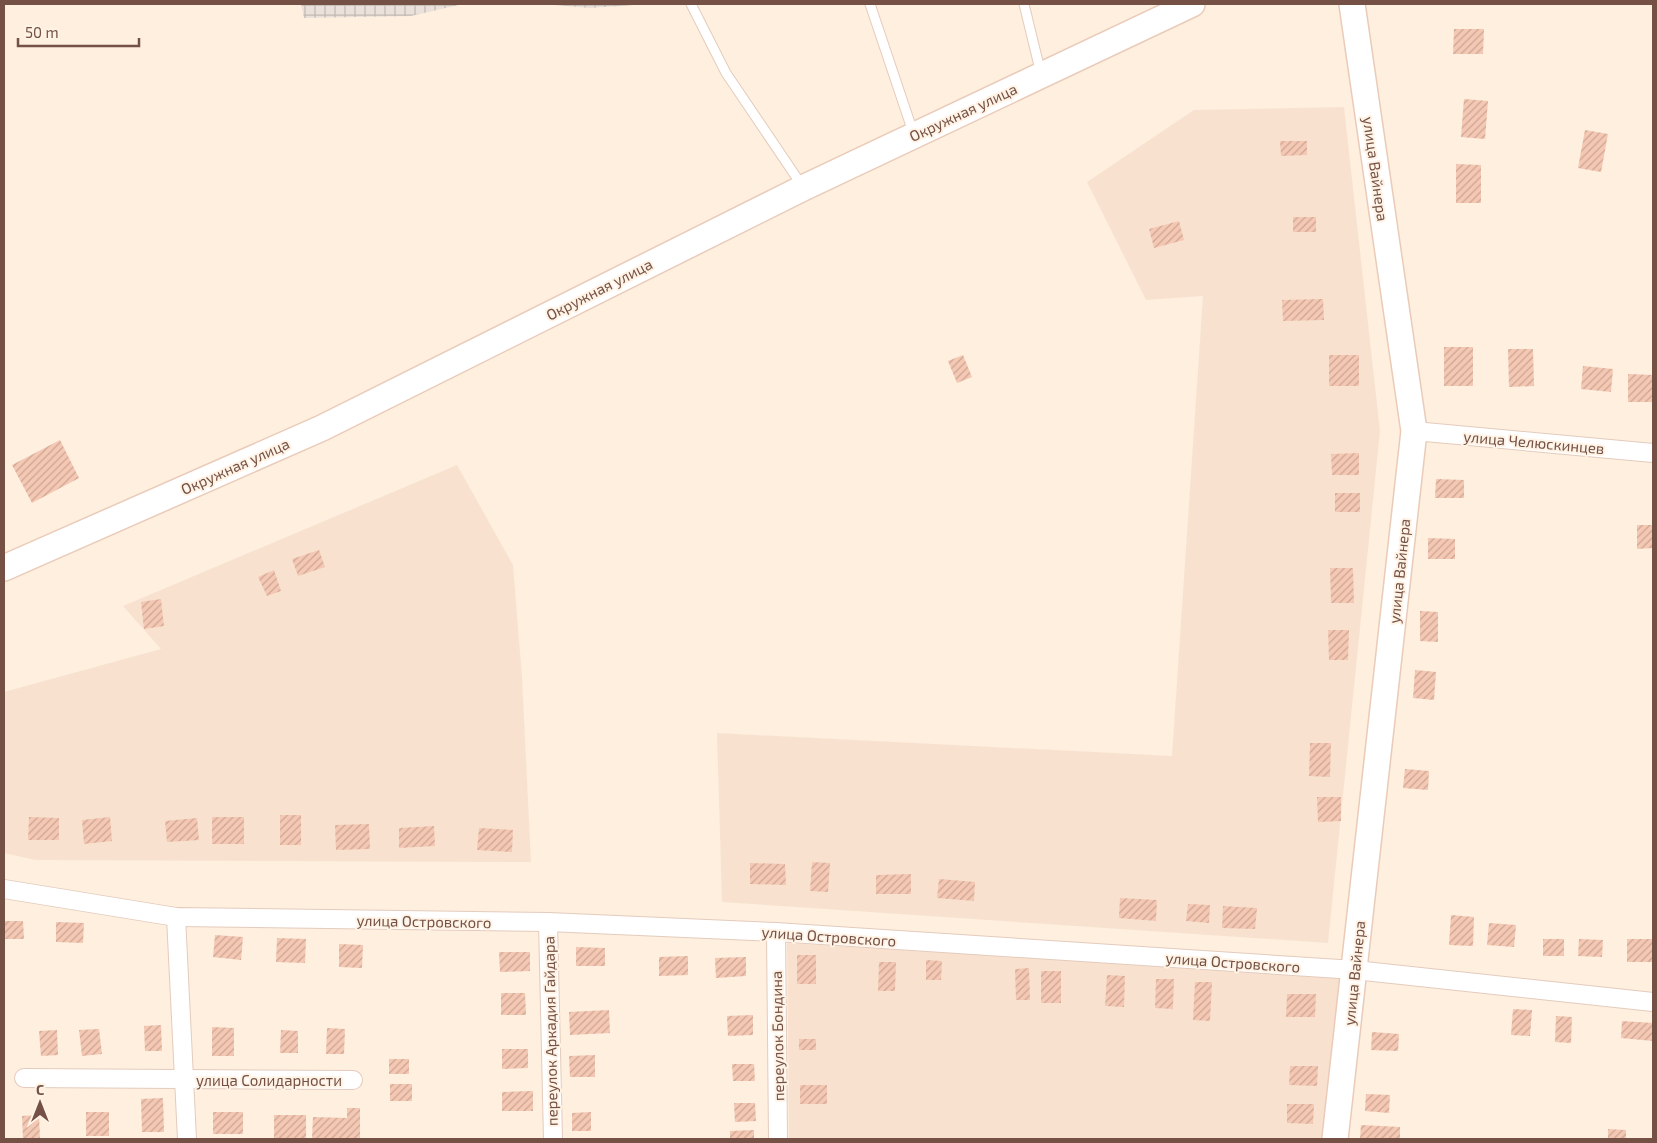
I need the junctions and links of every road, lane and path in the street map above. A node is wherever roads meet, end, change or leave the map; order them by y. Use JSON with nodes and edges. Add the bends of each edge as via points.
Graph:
{"nodes":[{"id":1,"x":691,"y":4,"type":"edge"},
{"id":2,"x":870,"y":4,"type":"edge"},
{"id":3,"x":1024,"y":4,"type":"edge"},
{"id":4,"x":1352,"y":4,"type":"edge"},
{"id":5,"x":1185,"y":5,"type":"edge"},
{"id":6,"x":1042,"y":74,"type":"junction"},
{"id":7,"x":914,"y":135,"type":"junction"},
{"id":8,"x":804,"y":188,"type":"junction"},
{"id":9,"x":1414,"y":432,"type":"junction"},
{"id":10,"x":1653,"y":453,"type":"edge"},
{"id":11,"x":4,"y":568,"type":"edge"},
{"id":12,"x":4,"y":889,"type":"edge"},
{"id":13,"x":176,"y":917,"type":"junction"},
{"id":14,"x":548,"y":922,"type":"junction"},
{"id":15,"x":776,"y":932,"type":"junction"},
{"id":16,"x":1354,"y":970,"type":"junction"},
{"id":17,"x":1653,"y":1002,"type":"edge"},
{"id":18,"x":24,"y":1078,"type":"dead end"},
{"id":19,"x":184,"y":1079,"type":"junction"},
{"id":20,"x":353,"y":1080,"type":"dead end"},
{"id":21,"x":187,"y":1139,"type":"edge"},
{"id":22,"x":553,"y":1139,"type":"edge"},
{"id":23,"x":778,"y":1139,"type":"edge"},
{"id":24,"x":1335,"y":1139,"type":"edge"}],
"edges":[{"from":1,"to":8,"type":"lane","via":[[726,73]]},
{"from":2,"to":7,"type":"lane"},
{"from":3,"to":6,"type":"lane"},
{"from":4,"to":9,"type":"street","name":"улица Вайнера"},
{"from":5,"to":6,"type":"street","name":"Окружная улица"},
{"from":6,"to":7,"type":"street","name":"Окружная улица"},
{"from":7,"to":8,"type":"street","name":"Окружная улица"},
{"from":8,"to":11,"type":"street","name":"Окружная улица","via":[[322,428]]},
{"from":9,"to":10,"type":"street","name":"улица Челюскинцев"},
{"from":9,"to":16,"type":"street","name":"улица Вайнера"},
{"from":12,"to":13,"type":"street","name":"улица Островского"},
{"from":13,"to":14,"type":"street","name":"улица Островского"},
{"from":13,"to":19,"type":"street","name":"улица Солидарности"},
{"from":14,"to":15,"type":"street","name":"улица Островского"},
{"from":14,"to":22,"type":"street","name":"переулок Аркадия Гайдара"},
{"from":15,"to":16,"type":"street","name":"улица Островского"},
{"from":15,"to":23,"type":"street","name":"переулок Бондина"},
{"from":16,"to":17,"type":"street","name":"улица Островского"},
{"from":16,"to":24,"type":"street","name":"улица Вайнера"},
{"from":18,"to":19,"type":"street","name":"улица Солидарности"},
{"from":19,"to":20,"type":"street","name":"улица Солидарности"},
{"from":19,"to":21,"type":"street","name":"улица Солидарности"}]}
